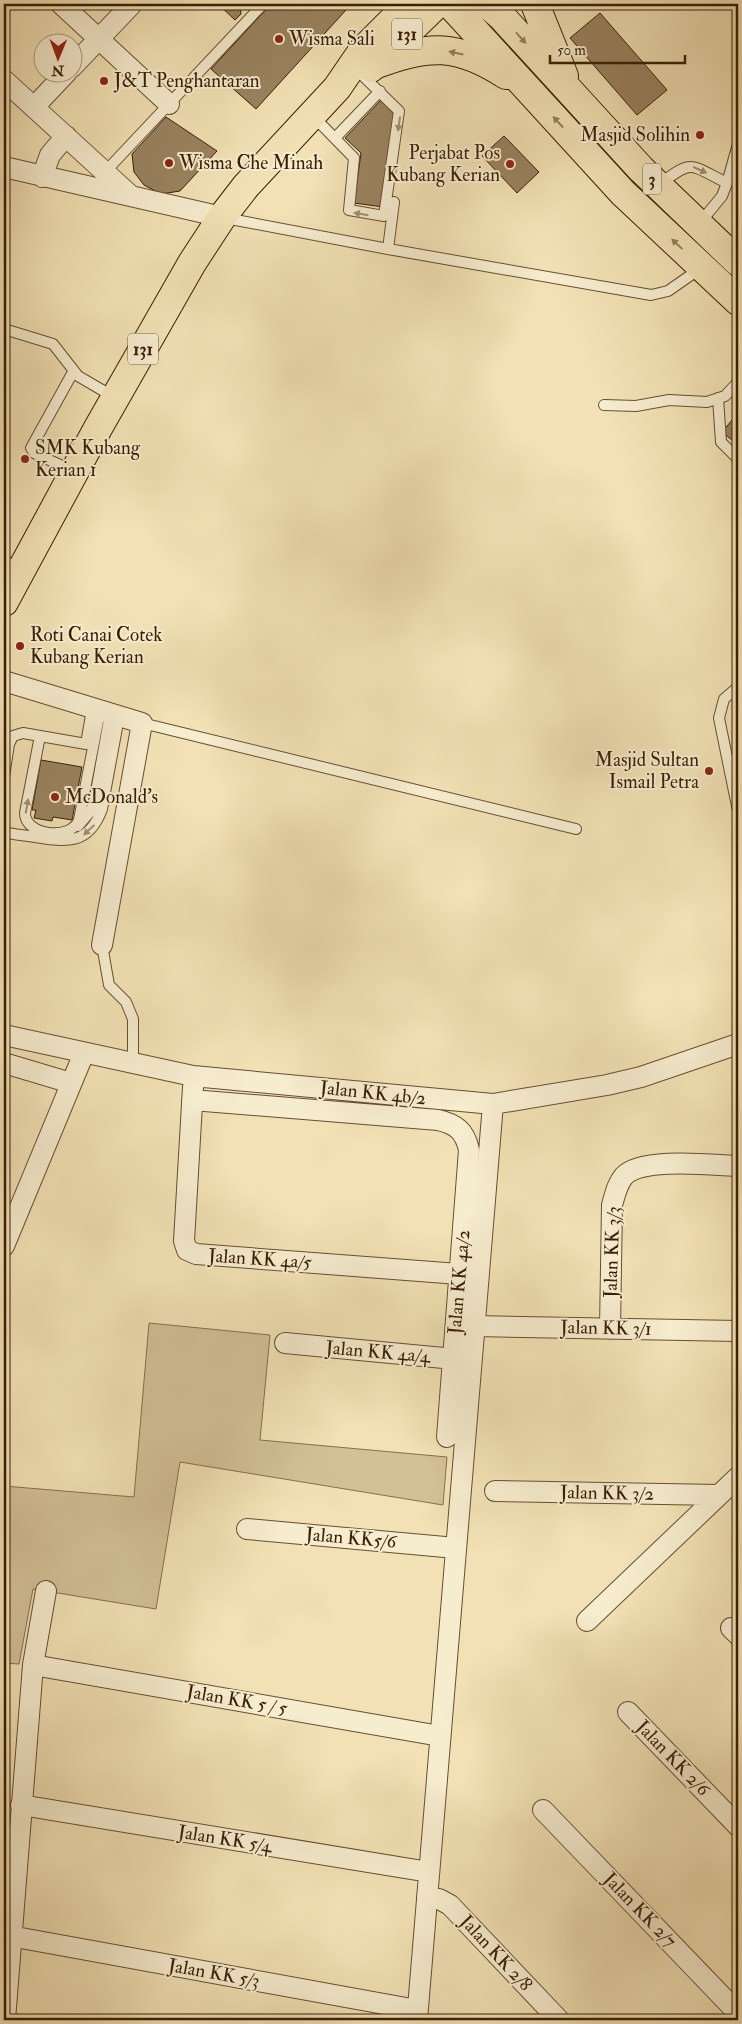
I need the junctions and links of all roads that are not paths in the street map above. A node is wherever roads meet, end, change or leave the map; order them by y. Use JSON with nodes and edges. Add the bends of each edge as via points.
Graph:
{"nodes":[{"id":1,"x":61,"y":4,"type":"edge"},
{"id":2,"x":132,"y":4,"type":"edge"},
{"id":3,"x":379,"y":4,"type":"edge"},
{"id":4,"x":409,"y":4,"type":"edge"},
{"id":5,"x":437,"y":4,"type":"edge"},
{"id":6,"x":450,"y":4,"type":"edge"},
{"id":7,"x":487,"y":4,"type":"edge"},
{"id":8,"x":534,"y":4,"type":"edge"},
{"id":9,"x":256,"y":6,"type":"edge"},
{"id":10,"x":99,"y":39,"type":"junction"},
{"id":11,"x":82,"y":56,"type":"edge"},
{"id":12,"x":370,"y":70,"type":"junction"},
{"id":13,"x":4,"y":80,"type":"edge"},
{"id":14,"x":58,"y":82,"type":"edge"},
{"id":15,"x":530,"y":91,"type":"junction"},
{"id":16,"x":570,"y":92,"type":"junction"},
{"id":17,"x":169,"y":104,"type":"junction"},
{"id":18,"x":34,"y":107,"type":"junction"},
{"id":19,"x":312,"y":116,"type":"junction"},
{"id":20,"x":66,"y":136,"type":"junction"},
{"id":21,"x":335,"y":138,"type":"junction"},
{"id":22,"x":738,"y":144,"type":"edge"},
{"id":23,"x":4,"y":167,"type":"edge"},
{"id":24,"x":105,"y":172,"type":"junction"},
{"id":25,"x":392,"y":174,"type":"junction"},
{"id":26,"x":42,"y":177,"type":"junction"},
{"id":27,"x":727,"y":183,"type":"junction"},
{"id":28,"x":658,"y":185,"type":"junction"},
{"id":29,"x":132,"y":197,"type":"junction"},
{"id":30,"x":222,"y":217,"type":"junction"},
{"id":31,"x":699,"y":224,"type":"junction"},
{"id":32,"x":388,"y":249,"type":"junction"},
{"id":33,"x":738,"y":262,"type":"edge"},
{"id":34,"x":703,"y":267,"type":"junction"},
{"id":35,"x":738,"y":301,"type":"edge"},
{"id":36,"x":4,"y":329,"type":"edge"},
{"id":37,"x":73,"y":372,"type":"junction"},
{"id":38,"x":738,"y":382,"type":"edge"},
{"id":39,"x":115,"y":398,"type":"junction"},
{"id":40,"x":718,"y":398,"type":"junction"},
{"id":41,"x":604,"y":404,"type":"dead end"},
{"id":42,"x":738,"y":458,"type":"edge"},
{"id":43,"x":74,"y":471,"type":"junction"},
{"id":44,"x":11,"y":570,"type":"edge"},
{"id":45,"x":4,"y":602,"type":"edge"},
{"id":46,"x":4,"y":681,"type":"edge"},
{"id":47,"x":738,"y":687,"type":"edge"},
{"id":48,"x":105,"y":713,"type":"junction"},
{"id":49,"x":142,"y":723,"type":"junction"},
{"id":50,"x":40,"y":736,"type":"junction"},
{"id":51,"x":99,"y":746,"type":"junction"},
{"id":52,"x":727,"y":757,"type":"junction"},
{"id":53,"x":738,"y":762,"type":"edge"},
{"id":54,"x":4,"y":777,"type":"edge"},
{"id":55,"x":736,"y":794,"type":"edge"},
{"id":56,"x":738,"y":811,"type":"edge"},
{"id":57,"x":576,"y":829,"type":"dead end"},
{"id":58,"x":4,"y":832,"type":"edge"},
{"id":59,"x":102,"y":945,"type":"joint"},
{"id":60,"x":4,"y":1035,"type":"edge"},
{"id":61,"x":738,"y":1044,"type":"edge"},
{"id":62,"x":84,"y":1053,"type":"junction"},
{"id":63,"x":4,"y":1063,"type":"edge"},
{"id":64,"x":134,"y":1064,"type":"junction"},
{"id":65,"x":193,"y":1076,"type":"junction"},
{"id":66,"x":71,"y":1083,"type":"junction"},
{"id":67,"x":192,"y":1100,"type":"junction"},
{"id":68,"x":487,"y":1104,"type":"junction"},
{"id":69,"x":460,"y":1128,"type":"junction"},
{"id":70,"x":738,"y":1166,"type":"edge"},
{"id":71,"x":4,"y":1246,"type":"edge"},
{"id":72,"x":469,"y":1275,"type":"junction"},
{"id":73,"x":475,"y":1326,"type":"junction"},
{"id":74,"x":610,"y":1329,"type":"junction"},
{"id":75,"x":738,"y":1331,"type":"edge"},
{"id":76,"x":285,"y":1343,"type":"dead end"},
{"id":77,"x":462,"y":1360,"type":"junction"},
{"id":78,"x":447,"y":1437,"type":"dead end"},
{"id":79,"x":738,"y":1477,"type":"edge"},
{"id":80,"x":495,"y":1491,"type":"dead end"},
{"id":81,"x":719,"y":1495,"type":"junction"},
{"id":82,"x":247,"y":1528,"type":"dead end"},
{"id":83,"x":456,"y":1548,"type":"junction"},
{"id":84,"x":46,"y":1591,"type":"dead end"},
{"id":85,"x":587,"y":1621,"type":"dead end"},
{"id":86,"x":33,"y":1665,"type":"junction"},
{"id":87,"x":628,"y":1712,"type":"dead end"},
{"id":88,"x":440,"y":1736,"type":"junction"},
{"id":89,"x":21,"y":1805,"type":"junction"},
{"id":90,"x":543,"y":1810,"type":"dead end"},
{"id":91,"x":738,"y":1826,"type":"edge"},
{"id":92,"x":429,"y":1872,"type":"junction"},
{"id":93,"x":427,"y":1897,"type":"junction"},
{"id":94,"x":10,"y":1936,"type":"junction"},
{"id":95,"x":734,"y":2014,"type":"edge"},
{"id":96,"x":417,"y":2015,"type":"edge"},
{"id":97,"x":5,"y":2020,"type":"edge"},
{"id":98,"x":559,"y":2020,"type":"edge"}],
"edges":[{"from":1,"to":10,"type":"street"},
{"from":2,"to":10,"type":"street"},
{"from":3,"to":12,"type":"main road"},
{"from":4,"to":12,"type":"main road","number":"131"},
{"from":5,"to":12,"type":"main road","number":"131"},
{"from":6,"to":15,"type":"main road","number":"3"},
{"from":7,"to":16,"type":"main road","number":"3","one_way":true},
{"from":8,"to":16,"type":"main road"},
{"from":9,"to":17,"type":"lane"},
{"from":10,"to":11,"type":"street"},
{"from":10,"to":17,"type":"street"},
{"from":15,"to":12,"type":"main road","one_way":true,"via":[[488,63],[449,51],[413,51]]},
{"from":12,"to":19,"type":"main road","number":"131","via":[[337,88]]},
{"from":12,"to":21,"type":"lane"},
{"from":12,"to":25,"type":"lane","one_way":true,"via":[[399,111]]},
{"from":13,"to":18,"type":"street"},
{"from":14,"to":18,"type":"street"},
{"from":34,"to":15,"type":"main road","number":"3","one_way":true,"via":[[624,193]]},
{"from":16,"to":28,"type":"main road","number":"3"},
{"from":17,"to":24,"type":"lane"},
{"from":18,"to":20,"type":"street"},
{"from":19,"to":21,"type":"lane"},
{"from":19,"to":30,"type":"main road","number":"131","via":[[246,186]]},
{"from":20,"to":24,"type":"street"},
{"from":20,"to":26,"type":"street","via":[[50,155]]},
{"from":25,"to":21,"type":"lane","one_way":true,"via":[[384,216],[350,212],[354,158]]},
{"from":22,"to":27,"type":"lane"},
{"from":23,"to":26,"type":"street"},
{"from":24,"to":29,"type":"street"},
{"from":25,"to":32,"type":"lane","via":[[396,194]]},
{"from":26,"to":29,"type":"street"},
{"from":28,"to":27,"type":"lane","one_way":true,"via":[[685,166],[693,166]]},
{"from":27,"to":31,"type":"lane","via":[[722,196]]},
{"from":28,"to":31,"type":"main road","number":"3"},
{"from":29,"to":30,"type":"street"},
{"from":30,"to":32,"type":"lane"},
{"from":30,"to":39,"type":"main road","number":"131","via":[[192,262]]},
{"from":31,"to":33,"type":"main road","number":"3"},
{"from":32,"to":34,"type":"lane","via":[[651,295],[668,291]]},
{"from":34,"to":35,"type":"main road","number":"3"},
{"from":36,"to":37,"type":"lane","via":[[53,344]]},
{"from":37,"to":39,"type":"lane"},
{"from":37,"to":43,"type":"lane","via":[[31,448],[34,453]]},
{"from":38,"to":40,"type":"lane","via":[[725,396]]},
{"from":39,"to":43,"type":"main road","number":"131"},
{"from":40,"to":41,"type":"lane","via":[[701,403],[669,400],[636,406]]},
{"from":40,"to":42,"type":"lane","via":[[721,442]]},
{"from":43,"to":44,"type":"main road","number":"131"},
{"from":44,"to":45,"type":"main road","number":"131"},
{"from":46,"to":48,"type":"street"},
{"from":47,"to":52,"type":"lane","via":[[728,694],[720,711]]},
{"from":48,"to":49,"type":"street"},
{"from":48,"to":51,"type":"lane"},
{"from":48,"to":51,"type":"lane"},
{"from":49,"to":57,"type":"lane"},
{"from":49,"to":59,"type":"street"},
{"from":50,"to":51,"type":"lane"},
{"from":51,"to":50,"type":"lane","one_way":true,"via":[[79,820],[72,831],[37,830],[26,821],[25,813]]},
{"from":50,"to":54,"type":"lane","via":[[23,733],[13,736]]},
{"from":51,"to":58,"type":"lane","one_way":true,"via":[[102,809],[98,820],[83,836],[61,841]]},
{"from":52,"to":53,"type":"lane"},
{"from":52,"to":55,"type":"lane"},
{"from":55,"to":56,"type":"lane"},
{"from":59,"to":64,"type":"lane","via":[[109,985],[126,1002],[133,1020]]},
{"from":60,"to":62,"type":"street","name":"Jalan KK 4b/2"},
{"from":61,"to":68,"type":"street","name":"Jalan KK 4b/2","via":[[641,1077]]},
{"from":62,"to":64,"type":"street","name":"Jalan KK 4b/2"},
{"from":62,"to":66,"type":"street"},
{"from":63,"to":66,"type":"street"},
{"from":64,"to":65,"type":"street","name":"Jalan KK 4b/2"},
{"from":65,"to":67,"type":"street","name":"Jalan KK 4a/5"},
{"from":65,"to":68,"type":"street","name":"Jalan KK 4b/2"},
{"from":66,"to":71,"type":"street"},
{"from":67,"to":69,"type":"street","via":[[438,1120]]},
{"from":67,"to":72,"type":"street","name":"Jalan KK 4a/5","via":[[184,1241],[187,1250],[192,1253]]},
{"from":68,"to":69,"type":"street"},
{"from":68,"to":72,"type":"street"},
{"from":69,"to":72,"type":"street","name":"Jalan KK 4a/2","via":[[469,1150]]},
{"from":70,"to":74,"type":"street","name":"Jalan KK 3/3","via":[[651,1165],[636,1168],[624,1176],[612,1205]]},
{"from":72,"to":73,"type":"street"},
{"from":72,"to":77,"type":"street","name":"Jalan KK 4a/2"},
{"from":73,"to":74,"type":"street","name":"Jalan KK 3/1"},
{"from":73,"to":77,"type":"street"},
{"from":74,"to":75,"type":"street","name":"Jalan KK 3/1"},
{"from":76,"to":77,"type":"street","name":"Jalan KK 4a/4"},
{"from":77,"to":78,"type":"street","name":"Jalan KK 4a/2"},
{"from":77,"to":83,"type":"street"},
{"from":79,"to":81,"type":"street"},
{"from":80,"to":81,"type":"street","name":"Jalan KK 3/2"},
{"from":81,"to":85,"type":"street"},
{"from":82,"to":83,"type":"street","name":"Jalan KK5/6"},
{"from":83,"to":88,"type":"street"},
{"from":84,"to":86,"type":"street"},
{"from":86,"to":88,"type":"street","name":"Jalan KK 5 / 5"},
{"from":86,"to":89,"type":"street"},
{"from":87,"to":91,"type":"street","name":"Jalan KK 2/6"},
{"from":88,"to":92,"type":"street"},
{"from":89,"to":92,"type":"street","name":"Jalan KK 5/4"},
{"from":89,"to":94,"type":"street"},
{"from":90,"to":95,"type":"street","name":"Jalan KK 2/7"},
{"from":92,"to":93,"type":"street"},
{"from":93,"to":96,"type":"street"},
{"from":93,"to":98,"type":"street","name":"Jalan KK 2/8","via":[[450,1905]]},
{"from":94,"to":96,"type":"street","name":"Jalan KK 5/3"},
{"from":94,"to":97,"type":"street"}]}
